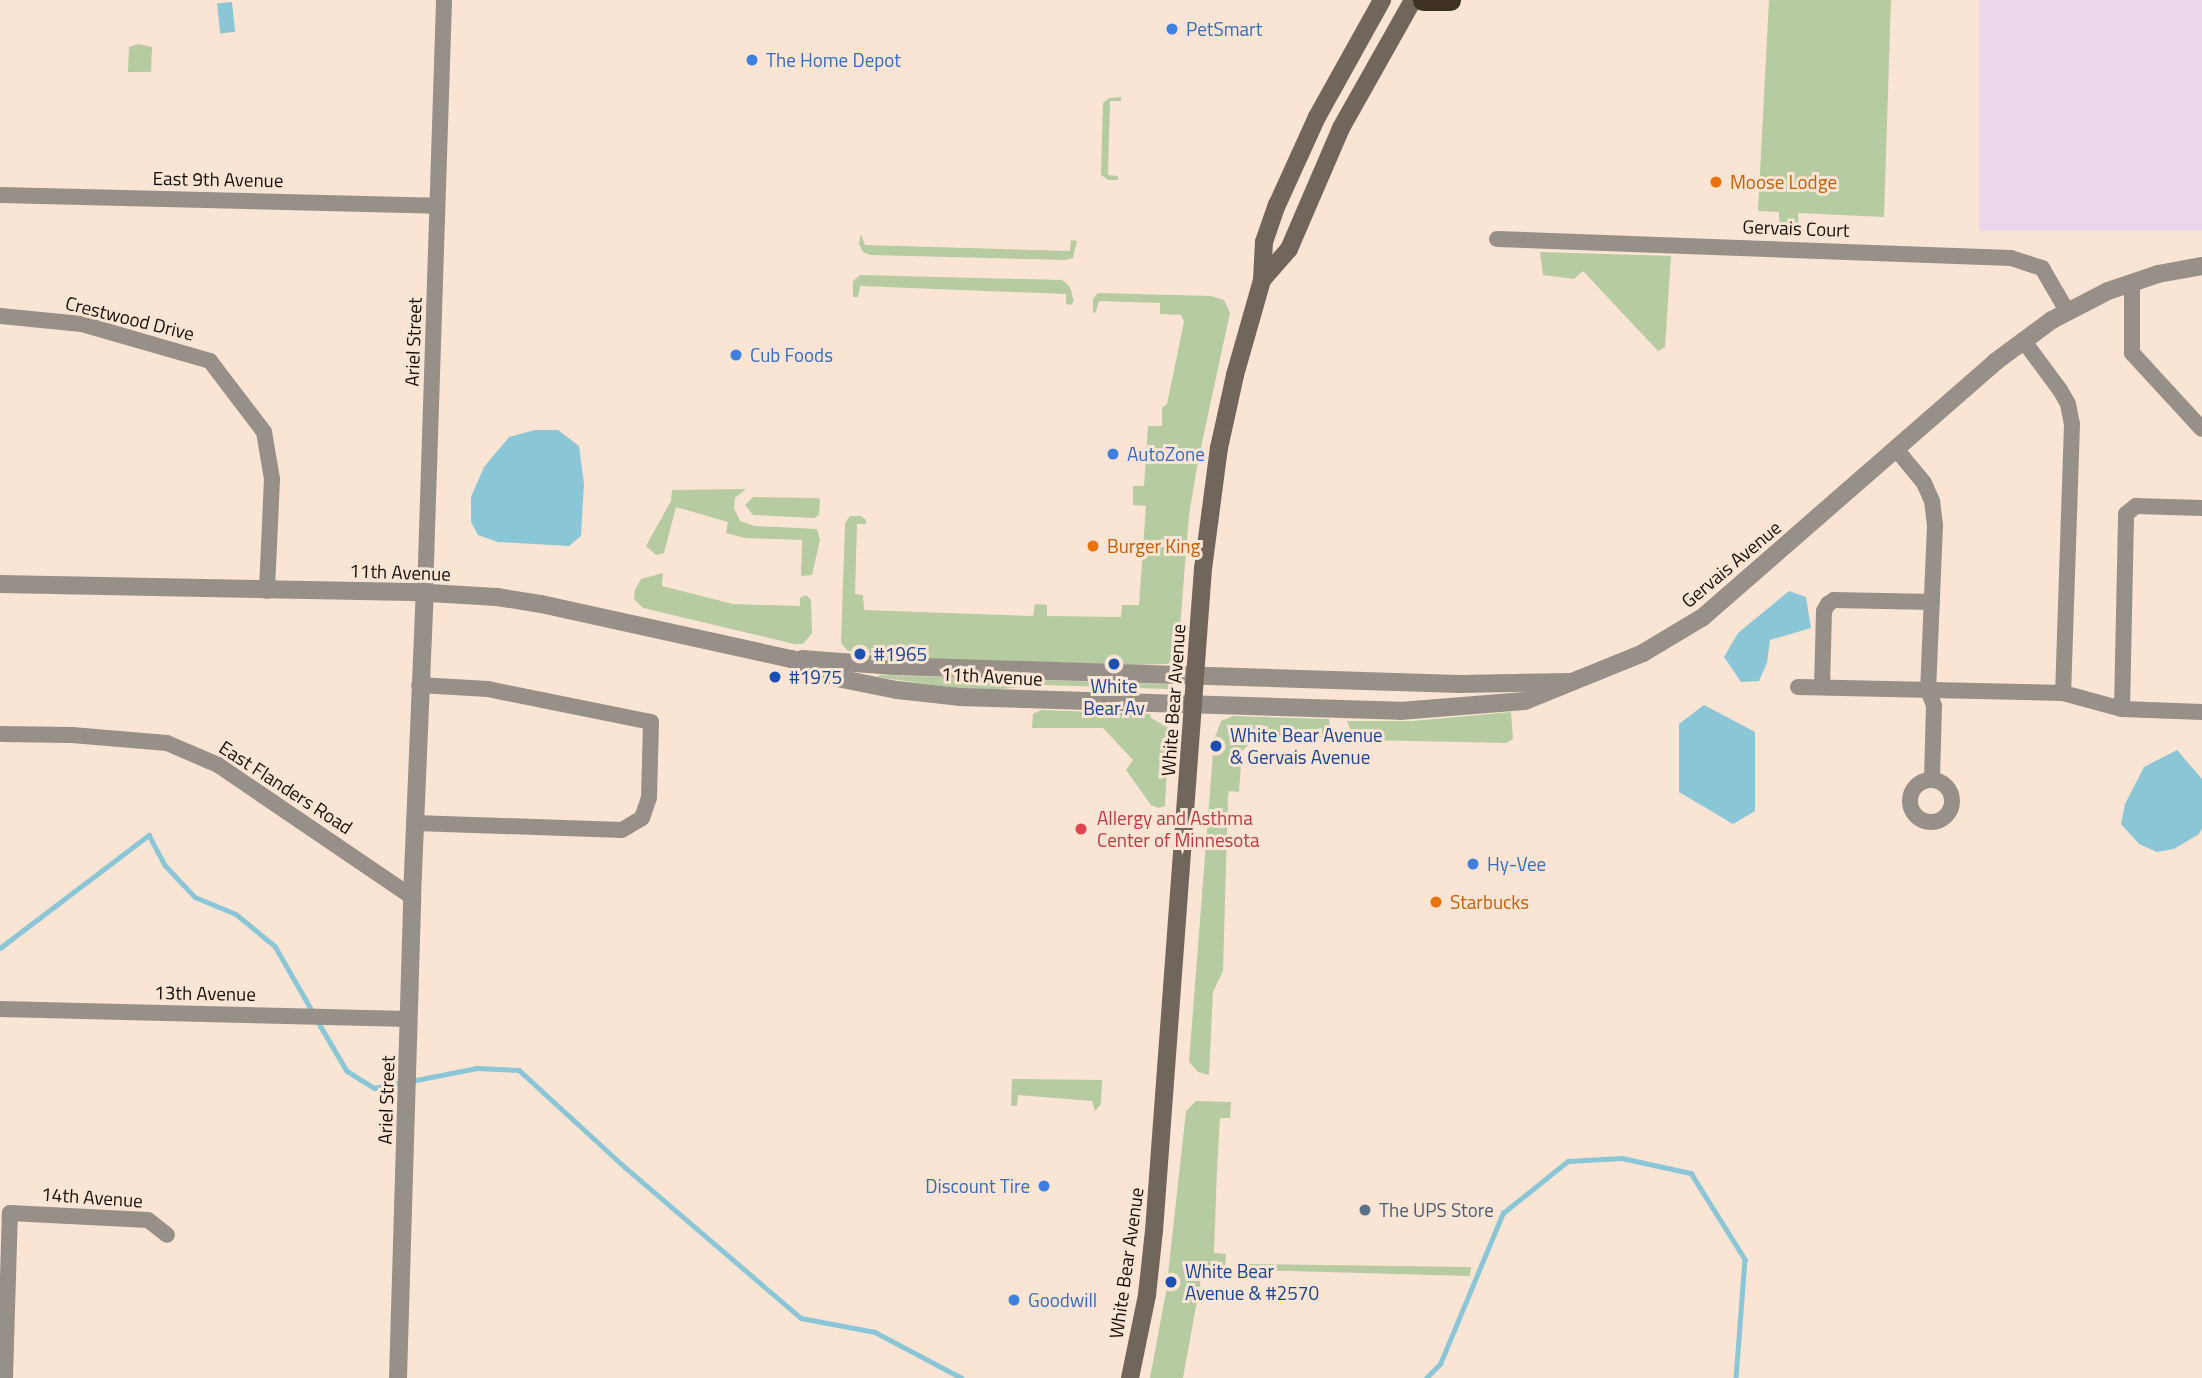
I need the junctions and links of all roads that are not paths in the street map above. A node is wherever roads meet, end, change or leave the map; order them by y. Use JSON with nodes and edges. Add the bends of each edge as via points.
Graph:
{"nodes":[{"id":1,"x":444,"y":0,"type":"edge"},
{"id":2,"x":1382,"y":0,"type":"edge"},
{"id":3,"x":1413,"y":0,"type":"edge"},
{"id":4,"x":1423,"y":0,"type":"edge"},
{"id":5,"x":1450,"y":0,"type":"edge"},
{"id":6,"x":0,"y":195,"type":"edge"},
{"id":7,"x":436,"y":206,"type":"junction"},
{"id":8,"x":1497,"y":239,"type":"dead end"},
{"id":9,"x":2202,"y":266,"type":"edge"},
{"id":10,"x":1262,"y":280,"type":"junction"},
{"id":11,"x":2132,"y":282,"type":"junction"},
{"id":12,"x":2067,"y":311,"type":"junction"},
{"id":13,"x":0,"y":316,"type":"edge"},
{"id":14,"x":2023,"y":340,"type":"junction"},
{"id":15,"x":2202,"y":429,"type":"edge"},
{"id":16,"x":1896,"y":449,"type":"junction"},
{"id":17,"x":2202,"y":508,"type":"edge"},
{"id":18,"x":0,"y":584,"type":"edge"},
{"id":19,"x":268,"y":591,"type":"junction"},
{"id":20,"x":425,"y":593,"type":"junction"},
{"id":21,"x":1932,"y":602,"type":"junction"},
{"id":22,"x":792,"y":659,"type":"junction"},
{"id":23,"x":1196,"y":675,"type":"junction"},
{"id":24,"x":1574,"y":682,"type":"junction"},
{"id":25,"x":419,"y":685,"type":"junction"},
{"id":26,"x":1798,"y":687,"type":"dead end"},
{"id":27,"x":1822,"y":687,"type":"junction"},
{"id":28,"x":1928,"y":690,"type":"junction"},
{"id":29,"x":2063,"y":693,"type":"junction"},
{"id":30,"x":1194,"y":704,"type":"junction"},
{"id":31,"x":2122,"y":709,"type":"junction"},
{"id":32,"x":2202,"y":712,"type":"edge"},
{"id":33,"x":0,"y":734,"type":"edge"},
{"id":34,"x":1932,"y":779,"type":"dead end"},
{"id":35,"x":414,"y":823,"type":"junction"},
{"id":36,"x":412,"y":897,"type":"junction"},
{"id":37,"x":0,"y":1009,"type":"edge"},
{"id":38,"x":409,"y":1019,"type":"junction"},
{"id":39,"x":167,"y":1235,"type":"dead end"},
{"id":40,"x":5,"y":1378,"type":"edge"},
{"id":41,"x":398,"y":1378,"type":"edge"},
{"id":42,"x":1130,"y":1378,"type":"edge"}],
"edges":[{"from":1,"to":7,"type":"street","name":"Ariel Street"},
{"from":2,"to":10,"type":"main road","via":[[1291,173],[1264,242]]},
{"from":3,"to":10,"type":"main road","via":[[1341,128],[1289,249]]},
{"from":4,"to":5,"type":"highway"},
{"from":6,"to":7,"type":"street","name":"East 9th Avenue"},
{"from":7,"to":20,"type":"street","name":"Ariel Street"},
{"from":8,"to":12,"type":"street","name":"Gervais Court","via":[[2011,258],[2042,268]]},
{"from":9,"to":11,"type":"street","name":"Gervais Avenue"},
{"from":10,"to":23,"type":"main road","name":"White Bear Avenue","via":[[1217,459],[1205,545]]},
{"from":11,"to":12,"type":"street","name":"Gervais Avenue"},
{"from":11,"to":15,"type":"street","via":[[2132,353]]},
{"from":12,"to":14,"type":"street","name":"Gervais Avenue"},
{"from":13,"to":19,"type":"street","name":"Crestwood Drive","via":[[82,324],[210,361],[264,432],[272,478]]},
{"from":14,"to":16,"type":"street","name":"Gervais Avenue"},
{"from":14,"to":29,"type":"street","via":[[2060,390],[2072,424]]},
{"from":16,"to":21,"type":"street","via":[[1924,483],[1931,501],[1935,525]]},
{"from":16,"to":24,"type":"street","name":"Gervais Avenue","via":[[1703,617],[1643,653]]},
{"from":17,"to":31,"type":"street","via":[[2143,506],[2126,514]]},
{"from":18,"to":19,"type":"street","name":"11th Avenue"},
{"from":19,"to":20,"type":"street","name":"11th Avenue"},
{"from":20,"to":22,"type":"street","name":"11th Avenue","via":[[541,604]]},
{"from":20,"to":25,"type":"street","name":"Ariel Street"},
{"from":21,"to":27,"type":"street","via":[[1834,600],[1828,604]]},
{"from":21,"to":28,"type":"street"},
{"from":22,"to":23,"type":"street","name":"11th Avenue"},
{"from":22,"to":30,"type":"street","name":"11th Avenue","via":[[837,677],[959,697]]},
{"from":23,"to":24,"type":"street","name":"Gervais Avenue","via":[[1459,684]]},
{"from":23,"to":30,"type":"main road","name":"White Bear Avenue"},
{"from":24,"to":30,"type":"street","name":"Gervais Avenue","via":[[1525,701],[1464,708],[1400,711]]},
{"from":25,"to":35,"type":"street","name":"Ariel Street"},
{"from":25,"to":35,"type":"street","via":[[488,689],[651,722],[649,799],[642,818],[622,830]]},
{"from":26,"to":27,"type":"street"},
{"from":27,"to":28,"type":"street"},
{"from":28,"to":29,"type":"street"},
{"from":28,"to":34,"type":"street","via":[[1934,706]]},
{"from":29,"to":31,"type":"street"},
{"from":30,"to":42,"type":"main road","name":"White Bear Avenue","via":[[1154,1231]]},
{"from":31,"to":32,"type":"street"},
{"from":33,"to":36,"type":"street","name":"East Flanders Road","via":[[167,743],[218,765]]},
{"from":35,"to":36,"type":"street","name":"Ariel Street"},
{"from":36,"to":38,"type":"street","name":"Ariel Street"},
{"from":37,"to":38,"type":"street","name":"13th Avenue"},
{"from":38,"to":41,"type":"street","name":"Ariel Street"},
{"from":39,"to":40,"type":"street","name":"14th Avenue","via":[[148,1220],[10,1213]]}]}
